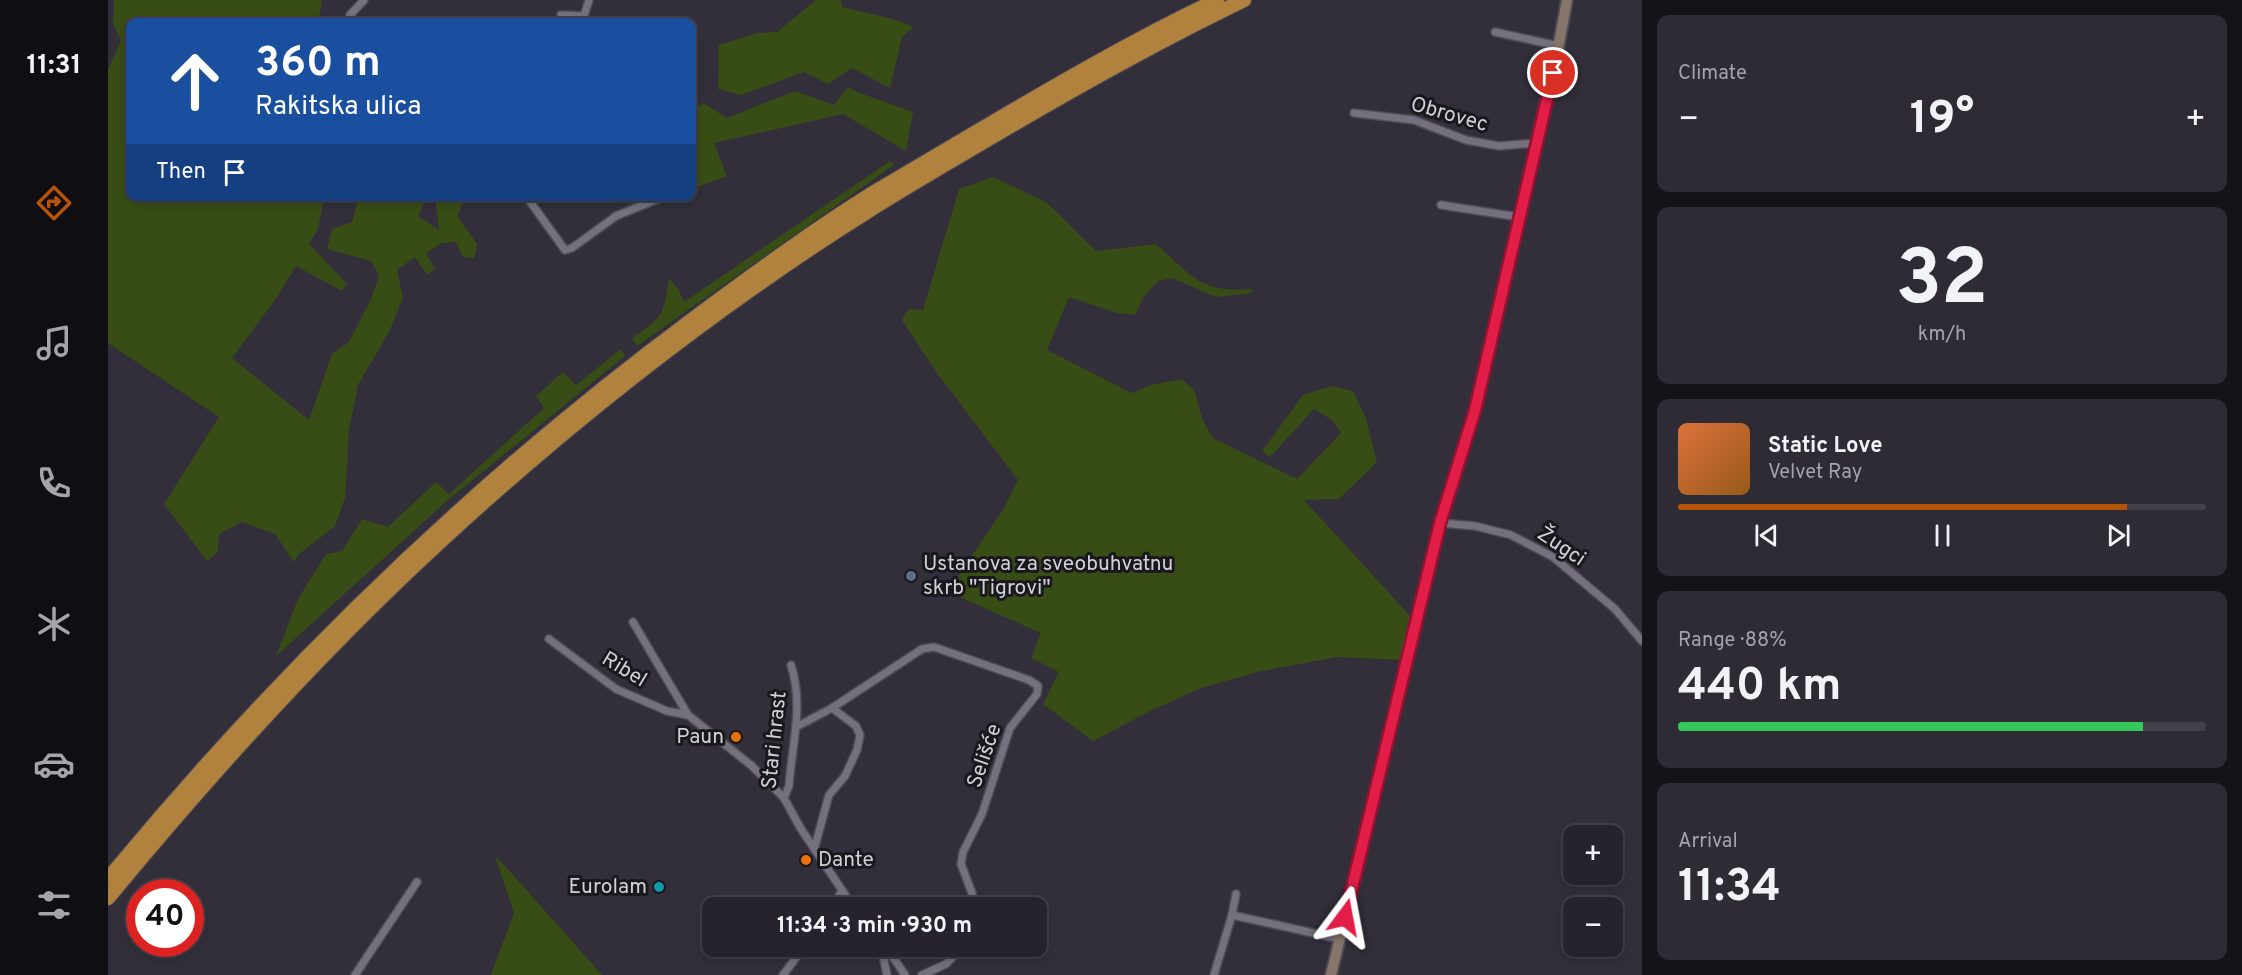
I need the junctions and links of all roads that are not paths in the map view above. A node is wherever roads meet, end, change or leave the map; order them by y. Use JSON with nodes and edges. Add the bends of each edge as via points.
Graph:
{"nodes":[{"id":1,"x":364,"y":0,"type":"edge"},
{"id":2,"x":589,"y":0,"type":"edge"},
{"id":3,"x":1217,"y":0,"type":"edge"},
{"id":4,"x":1244,"y":0,"type":"edge"},
{"id":5,"x":1568,"y":0,"type":"edge"},
{"id":6,"x":561,"y":15,"type":"dead end"},
{"id":7,"x":350,"y":18,"type":"edge"},
{"id":8,"x":1495,"y":32,"type":"dead end"},
{"id":9,"x":1559,"y":46,"type":"junction"},
{"id":10,"x":1354,"y":113,"type":"dead end"},
{"id":11,"x":1536,"y":143,"type":"junction"},
{"id":12,"x":530,"y":201,"type":"edge"},
{"id":13,"x":653,"y":201,"type":"edge"},
{"id":14,"x":1442,"y":205,"type":"dead end"},
{"id":15,"x":1519,"y":218,"type":"junction"},
{"id":16,"x":1440,"y":523,"type":"junction"},
{"id":17,"x":633,"y":622,"type":"dead end"},
{"id":18,"x":549,"y":639,"type":"dead end"},
{"id":19,"x":1642,"y":641,"type":"edge"},
{"id":20,"x":791,"y":665,"type":"dead end"},
{"id":21,"x":832,"y":708,"type":"junction"},
{"id":22,"x":688,"y":715,"type":"junction"},
{"id":23,"x":796,"y":727,"type":"junction"},
{"id":24,"x":784,"y":798,"type":"junction"},
{"id":25,"x":815,"y":846,"type":"junction"},
{"id":26,"x":108,"y":879,"type":"edge"},
{"id":27,"x":417,"y":882,"type":"dead end"},
{"id":28,"x":842,"y":891,"type":"junction"},
{"id":29,"x":1236,"y":894,"type":"dead end"},
{"id":30,"x":838,"y":897,"type":"edge"},
{"id":31,"x":846,"y":897,"type":"edge"},
{"id":32,"x":973,"y":897,"type":"edge"},
{"id":33,"x":108,"y":898,"type":"edge"},
{"id":34,"x":1232,"y":915,"type":"junction"},
{"id":35,"x":1340,"y":939,"type":"junction"},
{"id":36,"x":797,"y":957,"type":"edge"},
{"id":37,"x":884,"y":957,"type":"edge"},
{"id":38,"x":893,"y":957,"type":"edge"},
{"id":39,"x":953,"y":957,"type":"edge"},
{"id":40,"x":355,"y":975,"type":"edge"},
{"id":41,"x":783,"y":975,"type":"edge"},
{"id":42,"x":887,"y":975,"type":"edge"},
{"id":43,"x":905,"y":975,"type":"edge"},
{"id":44,"x":922,"y":975,"type":"edge"},
{"id":45,"x":1214,"y":975,"type":"edge"},
{"id":46,"x":1331,"y":975,"type":"edge"}],
"edges":[{"from":1,"to":7,"type":"street"},
{"from":2,"to":6,"type":"street","via":[[584,16]]},
{"from":3,"to":26,"type":"highway","via":[[1030,100],[872,194],[789,249],[591,397],[434,532],[325,637],[175,799]]},
{"from":4,"to":33,"type":"highway","via":[[1036,111],[873,208],[710,320],[581,420],[441,540],[334,645],[250,732]]},
{"from":5,"to":9,"type":"street"},
{"from":8,"to":9,"type":"street"},
{"from":9,"to":11,"type":"street"},
{"from":10,"to":11,"type":"street","name":"Obrovec","via":[[1414,120],[1466,140],[1498,146]]},
{"from":11,"to":15,"type":"street"},
{"from":12,"to":13,"type":"street","via":[[564,250],[616,216]]},
{"from":14,"to":15,"type":"street"},
{"from":15,"to":16,"type":"street","via":[[1475,410]]},
{"from":16,"to":19,"type":"street","name":"Žugci","via":[[1511,535],[1553,557],[1615,609]]},
{"from":16,"to":35,"type":"street"},
{"from":17,"to":22,"type":"street","name":"Ribel"},
{"from":18,"to":22,"type":"street","name":"Ribel","via":[[616,689],[667,711]]},
{"from":20,"to":23,"type":"street","name":"Stari hrast","via":[[797,685]]},
{"from":21,"to":23,"type":"street"},
{"from":21,"to":25,"type":"street","via":[[856,726],[860,735],[845,776],[829,795]]},
{"from":21,"to":32,"type":"street","name":"Selišće","via":[[922,649],[934,647],[1038,686],[1037,693],[1010,728],[982,814],[963,852],[961,864]]},
{"from":22,"to":24,"type":"street","name":"Ribel","via":[[752,766]]},
{"from":23,"to":24,"type":"street","name":"Stari hrast"},
{"from":24,"to":25,"type":"street","name":"Stari hrast"},
{"from":25,"to":28,"type":"street","name":"Stari hrast"},
{"from":27,"to":40,"type":"street"},
{"from":28,"to":30,"type":"street"},
{"from":28,"to":31,"type":"street","name":"Stari hrast"},
{"from":29,"to":34,"type":"street"},
{"from":34,"to":35,"type":"street"},
{"from":34,"to":45,"type":"street"},
{"from":35,"to":46,"type":"street"},
{"from":36,"to":41,"type":"street"},
{"from":37,"to":42,"type":"street"},
{"from":38,"to":43,"type":"street"},
{"from":39,"to":44,"type":"street"}]}
